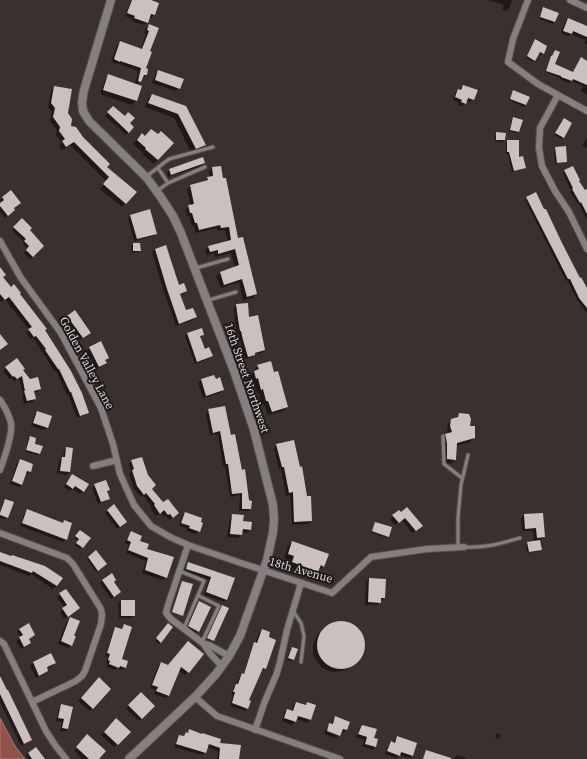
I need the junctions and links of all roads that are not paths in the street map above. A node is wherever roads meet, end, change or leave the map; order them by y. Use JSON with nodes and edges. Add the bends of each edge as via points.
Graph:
{"nodes":[{"id":1,"x":112,"y":0,"type":"edge"},
{"id":2,"x":528,"y":0,"type":"edge"},
{"id":3,"x":570,"y":0,"type":"edge"},
{"id":4,"x":587,"y":8,"type":"edge"},
{"id":5,"x":558,"y":95,"type":"junction"},
{"id":6,"x":587,"y":111,"type":"edge"},
{"id":7,"x":213,"y":147,"type":"dead end"},
{"id":8,"x":158,"y":168,"type":"junction"},
{"id":9,"x":205,"y":168,"type":"dead end"},
{"id":10,"x":146,"y":177,"type":"junction"},
{"id":11,"x":168,"y":182,"type":"junction"},
{"id":12,"x":157,"y":192,"type":"junction"},
{"id":13,"x":0,"y":241,"type":"edge"},
{"id":14,"x":587,"y":249,"type":"edge"},
{"id":15,"x":228,"y":259,"type":"dead end"},
{"id":16,"x":195,"y":269,"type":"junction"},
{"id":17,"x":236,"y":292,"type":"dead end"},
{"id":18,"x":207,"y":301,"type":"junction"},
{"id":19,"x":0,"y":400,"type":"edge"},
{"id":20,"x":443,"y":436,"type":"dead end"},
{"id":21,"x":468,"y":455,"type":"dead end"},
{"id":22,"x":117,"y":460,"type":"junction"},
{"id":23,"x":93,"y":466,"type":"dead end"},
{"id":24,"x":0,"y":470,"type":"edge"},
{"id":25,"x":462,"y":478,"type":"junction"},
{"id":26,"x":0,"y":533,"type":"edge"},
{"id":27,"x":170,"y":537,"type":"joint"},
{"id":28,"x":520,"y":538,"type":"dead end"},
{"id":29,"x":188,"y":544,"type":"junction"},
{"id":30,"x":461,"y":547,"type":"junction"},
{"id":31,"x":180,"y":571,"type":"junction"},
{"id":32,"x":264,"y":571,"type":"junction"},
{"id":33,"x":301,"y":583,"type":"junction"},
{"id":34,"x":199,"y":596,"type":"junction"},
{"id":35,"x":293,"y":611,"type":"junction"},
{"id":36,"x":184,"y":629,"type":"junction"},
{"id":37,"x":0,"y":641,"type":"edge"},
{"id":38,"x":203,"y":643,"type":"junction"},
{"id":39,"x":229,"y":656,"type":"junction"},
{"id":40,"x":301,"y":662,"type":"dead end"},
{"id":41,"x":222,"y":666,"type":"junction"},
{"id":42,"x":195,"y":697,"type":"junction"},
{"id":43,"x":32,"y":702,"type":"junction"},
{"id":44,"x":255,"y":730,"type":"junction"},
{"id":45,"x":66,"y":759,"type":"edge"},
{"id":46,"x":129,"y":759,"type":"edge"},
{"id":47,"x":340,"y":759,"type":"edge"}],
"edges":[{"from":1,"to":10,"type":"street","name":"16th Street Northwest","via":[[84,90],[83,111],[89,121]]},
{"from":2,"to":5,"type":"street","via":[[513,39],[508,62]]},
{"from":3,"to":4,"type":"street"},
{"from":5,"to":6,"type":"street"},
{"from":5,"to":14,"type":"street","via":[[540,128],[539,148],[542,166]]},
{"from":7,"to":8,"type":"lane","via":[[169,159]]},
{"from":8,"to":10,"type":"lane"},
{"from":8,"to":11,"type":"lane"},
{"from":9,"to":11,"type":"lane"},
{"from":10,"to":12,"type":"street","name":"16th Street Northwest"},
{"from":11,"to":12,"type":"lane"},
{"from":12,"to":16,"type":"street","name":"16th Street Northwest","via":[[173,216]]},
{"from":13,"to":22,"type":"street","name":"Golden Valley Lane","via":[[21,278],[61,333],[101,408]]},
{"from":15,"to":16,"type":"lane"},
{"from":16,"to":18,"type":"street","name":"16th Street Northwest"},
{"from":17,"to":18,"type":"lane"},
{"from":18,"to":32,"type":"street","name":"16th Street Northwest","via":[[254,430],[273,505],[273,532]]},
{"from":19,"to":24,"type":"street","via":[[12,424]]},
{"from":20,"to":25,"type":"lane","via":[[444,464]]},
{"from":21,"to":25,"type":"lane"},
{"from":22,"to":23,"type":"street"},
{"from":22,"to":27,"type":"street","name":"Golden Valley Lane","via":[[120,474],[134,505],[151,526]]},
{"from":25,"to":30,"type":"lane","via":[[458,518]]},
{"from":26,"to":43,"type":"street","via":[[67,558],[101,609],[101,624],[82,676]]},
{"from":27,"to":29,"type":"street","name":"18th Avenue"},
{"from":28,"to":30,"type":"lane","via":[[478,548]]},
{"from":29,"to":31,"type":"street"},
{"from":29,"to":32,"type":"street","name":"18th Avenue"},
{"from":30,"to":33,"type":"street","name":"18th Avenue","via":[[372,557],[332,593]]},
{"from":31,"to":34,"type":"lane","via":[[204,580]]},
{"from":31,"to":36,"type":"street","via":[[166,613]]},
{"from":32,"to":33,"type":"street","name":"18th Avenue"},
{"from":32,"to":39,"type":"street","name":"16th Street Northwest","via":[[240,636]]},
{"from":33,"to":35,"type":"street"},
{"from":34,"to":36,"type":"lane"},
{"from":34,"to":38,"type":"lane","via":[[219,606]]},
{"from":35,"to":40,"type":"lane","via":[[301,622],[304,636]]},
{"from":35,"to":44,"type":"street","via":[[278,667]]},
{"from":36,"to":38,"type":"street"},
{"from":37,"to":43,"type":"street","via":[[4,644]]},
{"from":38,"to":39,"type":"street"},
{"from":38,"to":41,"type":"street"},
{"from":39,"to":41,"type":"street","name":"16th Street Northwest"},
{"from":41,"to":42,"type":"street","name":"16th Street Northwest"},
{"from":42,"to":44,"type":"street","via":[[217,716]]},
{"from":42,"to":46,"type":"street","name":"16th Street Northwest"},
{"from":43,"to":45,"type":"street","via":[[46,730]]},
{"from":44,"to":47,"type":"street"}]}
